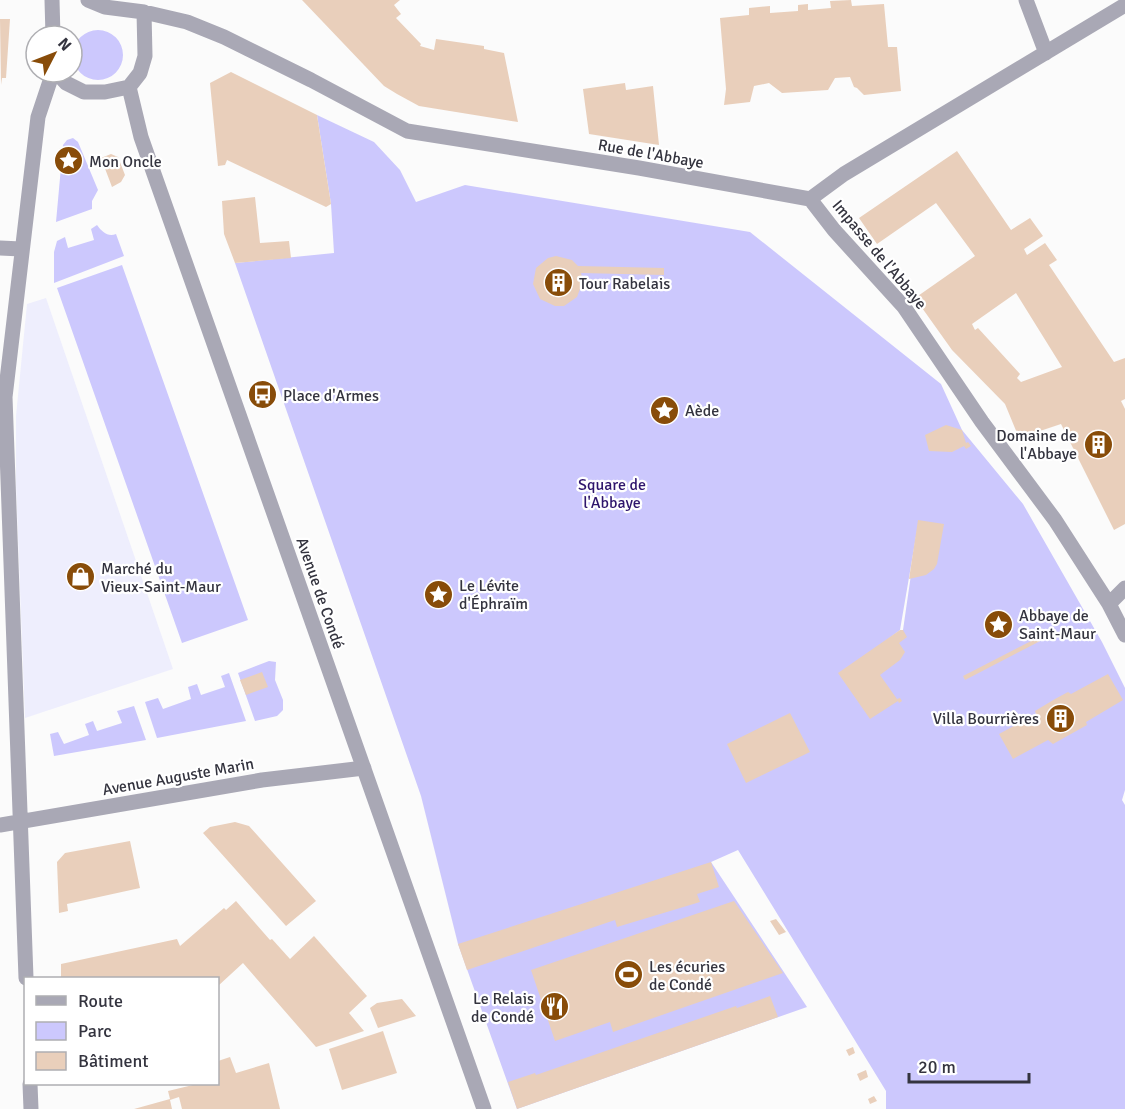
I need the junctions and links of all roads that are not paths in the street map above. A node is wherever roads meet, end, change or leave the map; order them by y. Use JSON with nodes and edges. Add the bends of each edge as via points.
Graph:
{"nodes":[{"id":1,"x":52,"y":0,"type":"edge"},
{"id":2,"x":88,"y":0,"type":"edge"},
{"id":3,"x":1026,"y":0,"type":"edge"},
{"id":4,"x":106,"y":3,"type":"edge"},
{"id":5,"x":1125,"y":6,"type":"edge"},
{"id":6,"x":144,"y":12,"type":"junction"},
{"id":7,"x":53,"y":24,"type":"edge"},
{"id":8,"x":1046,"y":53,"type":"junction"},
{"id":9,"x":50,"y":84,"type":"edge"},
{"id":10,"x":68,"y":84,"type":"edge"},
{"id":11,"x":129,"y":87,"type":"junction"},
{"id":12,"x":810,"y":199,"type":"junction"},
{"id":13,"x":0,"y":248,"type":"edge"},
{"id":14,"x":21,"y":249,"type":"junction"},
{"id":15,"x":5,"y":353,"type":"edge"},
{"id":16,"x":1125,"y":588,"type":"edge"},
{"id":17,"x":1108,"y":604,"type":"junction"},
{"id":18,"x":1125,"y":635,"type":"edge"},
{"id":19,"x":364,"y":768,"type":"junction"},
{"id":20,"x":20,"y":822,"type":"junction"},
{"id":21,"x":0,"y":825,"type":"edge"},
{"id":22,"x":26,"y":977,"type":"edge"},
{"id":23,"x":30,"y":1085,"type":"edge"},
{"id":24,"x":31,"y":1109,"type":"edge"},
{"id":25,"x":484,"y":1109,"type":"edge"}],
"edges":[{"from":1,"to":7,"type":"street"},
{"from":2,"to":4,"type":"street","name":"Rue de l'Abbaye"},
{"from":3,"to":8,"type":"street"},
{"from":4,"to":6,"type":"street","name":"Rue de l'Abbaye"},
{"from":5,"to":8,"type":"street"},
{"from":6,"to":11,"type":"street","via":[[145,56],[141,73]]},
{"from":6,"to":12,"type":"street","name":"Rue de l'Abbaye","via":[[187,22],[224,37],[408,131]]},
{"from":8,"to":12,"type":"street","via":[[844,174]]},
{"from":9,"to":14,"type":"street","via":[[38,117]]},
{"from":10,"to":11,"type":"street","via":[[84,92]]},
{"from":11,"to":19,"type":"street","name":"Avenue de Condé","via":[[141,137]]},
{"from":12,"to":17,"type":"street","name":"Impasse de l'Abbaye","via":[[904,307],[1055,520]]},
{"from":13,"to":14,"type":"street"},
{"from":14,"to":15,"type":"street"},
{"from":15,"to":20,"type":"street"},
{"from":16,"to":17,"type":"street"},
{"from":17,"to":18,"type":"street","name":"Impasse de l'Abbaye"},
{"from":19,"to":20,"type":"street","name":"Avenue Auguste Marin","via":[[262,780]]},
{"from":19,"to":25,"type":"street","name":"Avenue de Condé"},
{"from":20,"to":21,"type":"street","name":"Avenue Auguste Marin"},
{"from":20,"to":22,"type":"street"},
{"from":23,"to":24,"type":"street"}]}
